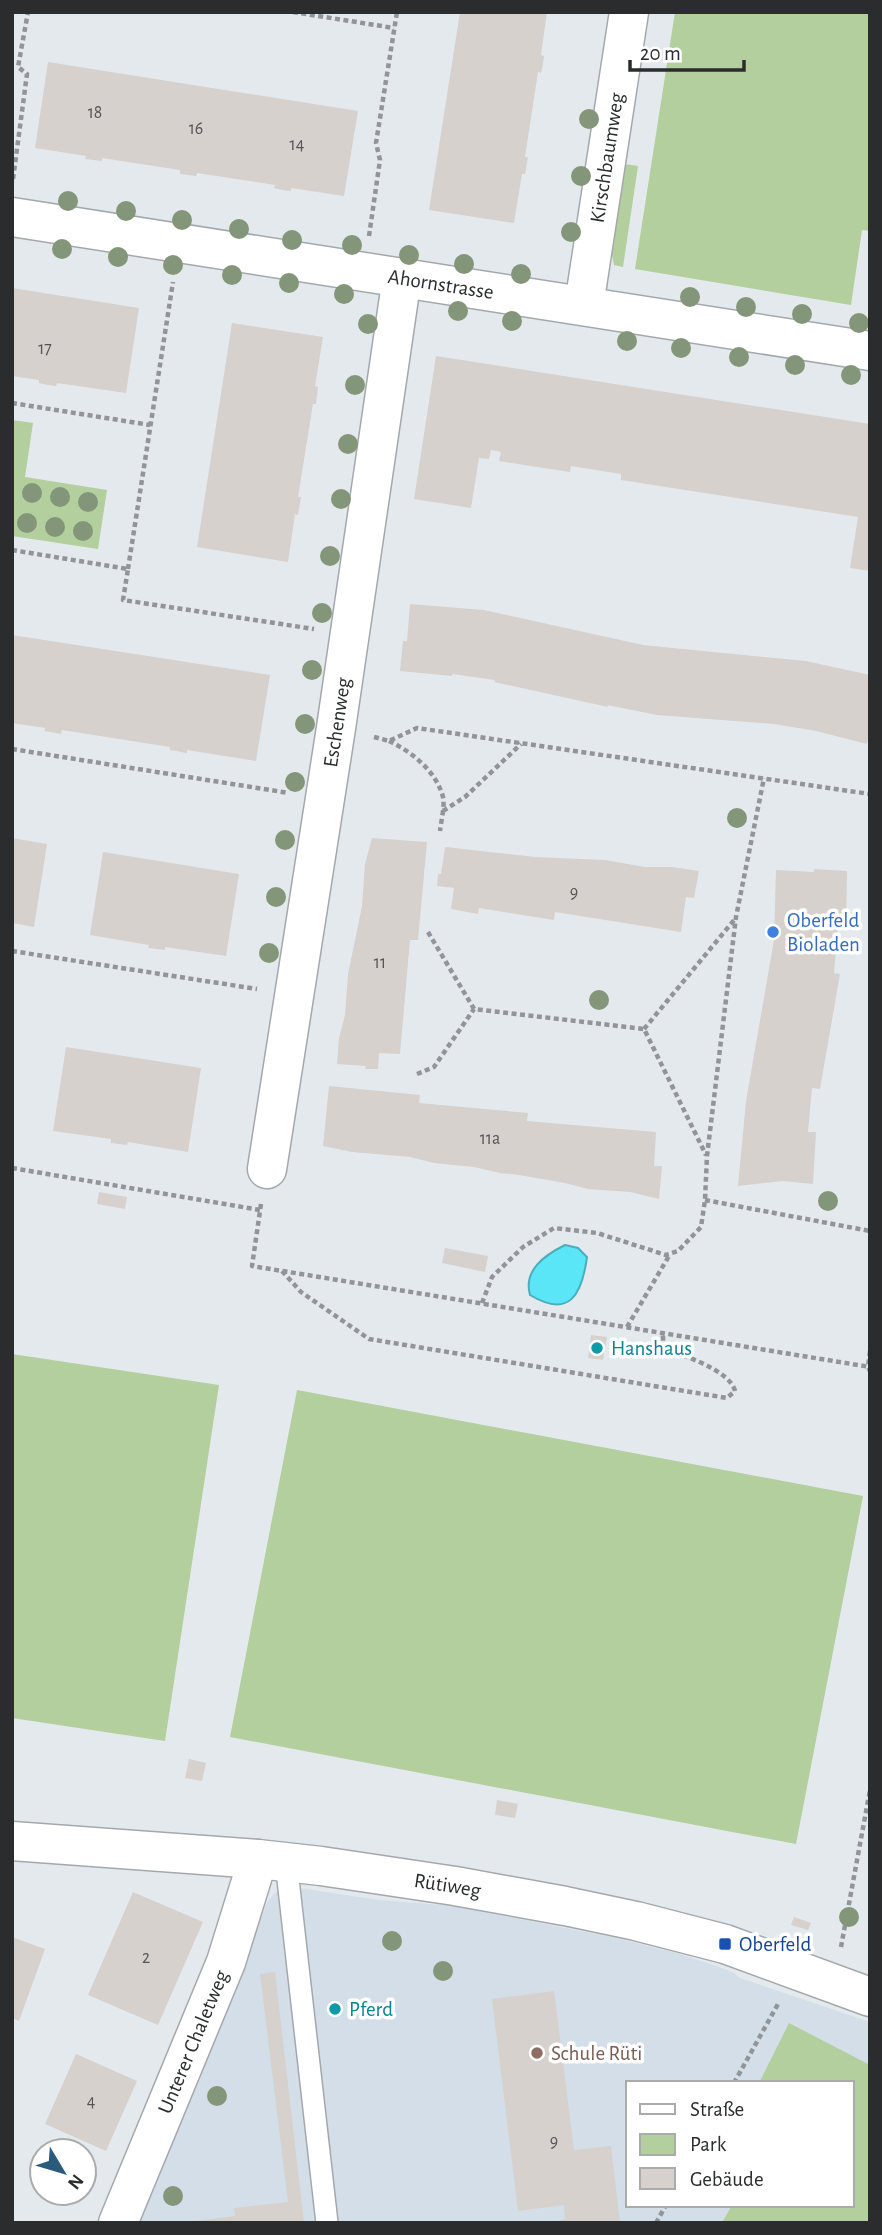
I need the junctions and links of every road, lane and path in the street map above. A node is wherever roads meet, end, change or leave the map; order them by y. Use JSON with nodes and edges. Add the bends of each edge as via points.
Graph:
{"nodes":[{"id":1,"x":28,"y":12,"type":"edge"},
{"id":2,"x":293,"y":12,"type":"edge"},
{"id":3,"x":397,"y":12,"type":"edge"},
{"id":4,"x":629,"y":12,"type":"edge"},
{"id":5,"x":394,"y":28,"type":"junction"},
{"id":6,"x":12,"y":181,"type":"edge"},
{"id":7,"x":12,"y":217,"type":"edge"},
{"id":8,"x":179,"y":243,"type":"junction"},
{"id":9,"x":364,"y":271,"type":"junction"},
{"id":10,"x":402,"y":277,"type":"junction"},
{"id":11,"x":584,"y":305,"type":"junction"},
{"id":12,"x":870,"y":351,"type":"edge"},
{"id":13,"x":12,"y":403,"type":"edge"},
{"id":14,"x":150,"y":425,"type":"junction"},
{"id":15,"x":12,"y":550,"type":"edge"},
{"id":16,"x":128,"y":569,"type":"junction"},
{"id":17,"x":349,"y":635,"type":"junction"},
{"id":18,"x":336,"y":727,"type":"junction"},
{"id":19,"x":389,"y":741,"type":"junction"},
{"id":20,"x":522,"y":744,"type":"junction"},
{"id":21,"x":12,"y":749,"type":"edge"},
{"id":22,"x":764,"y":778,"type":"junction"},
{"id":23,"x":870,"y":794,"type":"edge"},
{"id":24,"x":324,"y":798,"type":"junction"},
{"id":25,"x":442,"y":811,"type":"junction"},
{"id":26,"x":440,"y":831,"type":"dead end"},
{"id":27,"x":736,"y":917,"type":"junction"},
{"id":28,"x":428,"y":932,"type":"dead end"},
{"id":29,"x":12,"y":951,"type":"edge"},
{"id":30,"x":294,"y":995,"type":"junction"},
{"id":31,"x":474,"y":1009,"type":"junction"},
{"id":32,"x":644,"y":1029,"type":"junction"},
{"id":33,"x":417,"y":1074,"type":"dead end"},
{"id":34,"x":707,"y":1156,"type":"junction"},
{"id":35,"x":12,"y":1168,"type":"edge"},
{"id":36,"x":267,"y":1168,"type":"joint"},
{"id":37,"x":705,"y":1200,"type":"junction"},
{"id":38,"x":261,"y":1210,"type":"junction"},
{"id":39,"x":870,"y":1231,"type":"edge"},
{"id":40,"x":670,"y":1254,"type":"junction"},
{"id":41,"x":282,"y":1270,"type":"junction"},
{"id":42,"x":482,"y":1304,"type":"junction"},
{"id":43,"x":627,"y":1327,"type":"junction"},
{"id":44,"x":663,"y":1334,"type":"junction"},
{"id":45,"x":870,"y":1351,"type":"edge"},
{"id":46,"x":869,"y":1369,"type":"edge"},
{"id":47,"x":870,"y":1790,"type":"edge"},
{"id":48,"x":12,"y":1841,"type":"edge"},
{"id":49,"x":272,"y":1861,"type":"junction"},
{"id":50,"x":834,"y":1984,"type":"junction"},
{"id":51,"x":784,"y":1993,"type":"dead end"},
{"id":52,"x":870,"y":1997,"type":"edge"},
{"id":53,"x":735,"y":2081,"type":"edge"},
{"id":54,"x":665,"y":2207,"type":"edge"},
{"id":55,"x":118,"y":2223,"type":"edge"},
{"id":56,"x":327,"y":2223,"type":"edge"},
{"id":57,"x":656,"y":2223,"type":"edge"}],
"edges":[{"from":1,"to":6,"type":"path","via":[[18,67],[27,74]]},
{"from":2,"to":5,"type":"path"},
{"from":3,"to":5,"type":"path"},
{"from":4,"to":11,"type":"street","name":"Kirschbaumweg"},
{"from":5,"to":9,"type":"path","via":[[376,143],[380,160]]},
{"from":7,"to":8,"type":"street","name":"Ahornstrasse"},
{"from":8,"to":9,"type":"street","name":"Ahornstrasse"},
{"from":8,"to":14,"type":"path"},
{"from":9,"to":10,"type":"street","name":"Ahornstrasse"},
{"from":10,"to":11,"type":"street","name":"Ahornstrasse"},
{"from":10,"to":17,"type":"street","name":"Eschenweg"},
{"from":11,"to":12,"type":"street","name":"Ahornstrasse"},
{"from":13,"to":14,"type":"path"},
{"from":14,"to":16,"type":"path"},
{"from":15,"to":16,"type":"path"},
{"from":16,"to":17,"type":"path","via":[[123,600]]},
{"from":17,"to":18,"type":"street","name":"Eschenweg"},
{"from":18,"to":19,"type":"path"},
{"from":18,"to":24,"type":"street","name":"Eschenweg"},
{"from":19,"to":20,"type":"path","via":[[417,728]]},
{"from":19,"to":25,"type":"path","via":[[409,751],[429,770],[443,798]]},
{"from":20,"to":22,"type":"path"},
{"from":20,"to":25,"type":"path","via":[[465,797]]},
{"from":21,"to":24,"type":"path"},
{"from":22,"to":23,"type":"path"},
{"from":22,"to":27,"type":"path"},
{"from":24,"to":30,"type":"street","name":"Eschenweg"},
{"from":25,"to":26,"type":"path"},
{"from":27,"to":32,"type":"path"},
{"from":27,"to":34,"type":"path"},
{"from":28,"to":31,"type":"path"},
{"from":29,"to":30,"type":"path"},
{"from":30,"to":36,"type":"street","name":"Eschenweg"},
{"from":31,"to":32,"type":"path"},
{"from":31,"to":33,"type":"path","via":[[434,1066]]},
{"from":32,"to":34,"type":"path"},
{"from":34,"to":37,"type":"path"},
{"from":35,"to":38,"type":"path"},
{"from":36,"to":38,"type":"path"},
{"from":37,"to":39,"type":"path"},
{"from":37,"to":40,"type":"path","via":[[701,1227]]},
{"from":38,"to":41,"type":"path","via":[[252,1266]]},
{"from":40,"to":42,"type":"path","via":[[597,1233],[554,1227],[523,1247],[492,1277]]},
{"from":40,"to":43,"type":"path"},
{"from":41,"to":42,"type":"path"},
{"from":41,"to":44,"type":"path","via":[[301,1293],[369,1339],[727,1398],[735,1391],[709,1366],[663,1348]]},
{"from":42,"to":43,"type":"path"},
{"from":43,"to":44,"type":"path"},
{"from":44,"to":46,"type":"path"},
{"from":45,"to":46,"type":"path"},
{"from":47,"to":50,"type":"path"},
{"from":48,"to":49,"type":"street","name":"Rütiweg"},
{"from":49,"to":50,"type":"street","name":"Rütiweg","via":[[455,1886],[636,1921],[725,1944]]},
{"from":49,"to":55,"type":"street","name":"Unterer Chaletweg"},
{"from":49,"to":56,"type":"lane"},
{"from":50,"to":52,"type":"street","name":"Rütiweg"},
{"from":51,"to":53,"type":"path"},
{"from":54,"to":57,"type":"path"}]}
